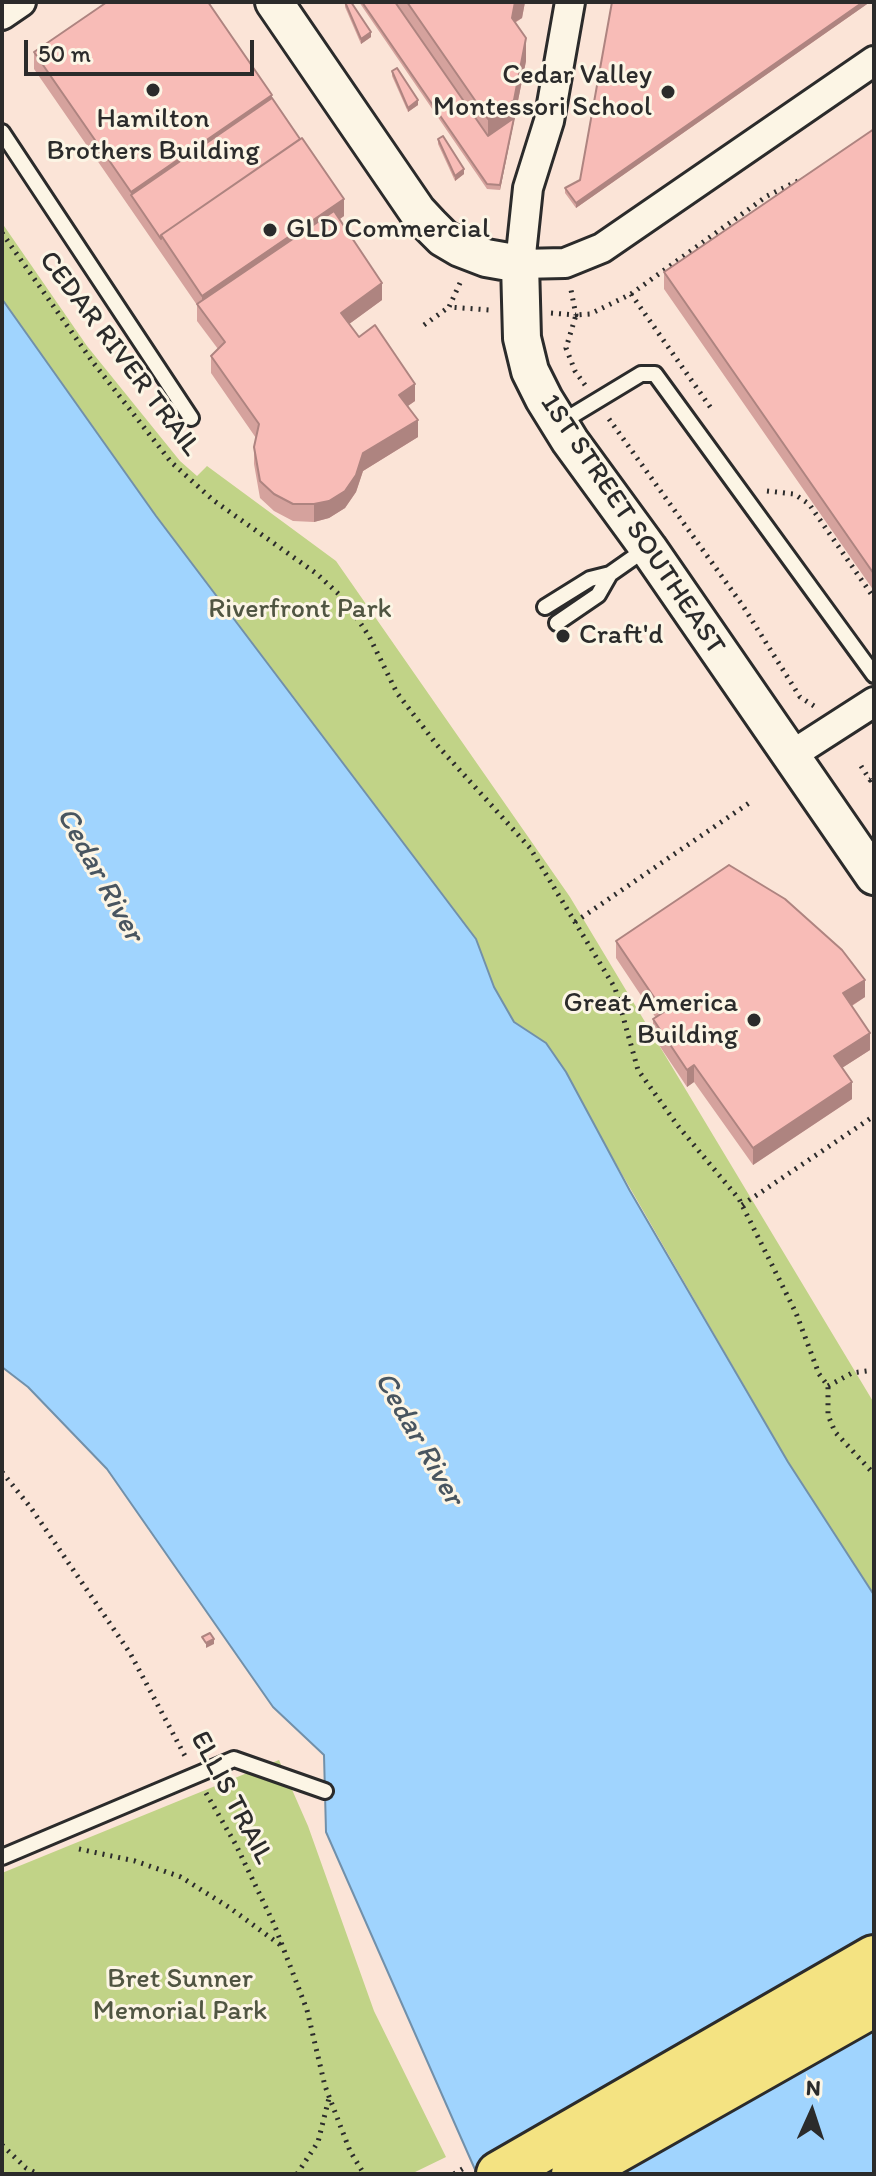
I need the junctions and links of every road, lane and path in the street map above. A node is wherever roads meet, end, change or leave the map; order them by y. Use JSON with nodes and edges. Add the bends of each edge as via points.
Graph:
{"nodes":[{"id":1,"x":21,"y":2,"type":"edge"},
{"id":2,"x":274,"y":2,"type":"edge"},
{"id":3,"x":570,"y":2,"type":"edge"},
{"id":4,"x":2,"y":15,"type":"edge"},
{"id":5,"x":874,"y":61,"type":"edge"},
{"id":6,"x":2,"y":132,"type":"edge"},
{"id":7,"x":2,"y":233,"type":"edge"},
{"id":8,"x":520,"y":264,"type":"junction"},
{"id":9,"x":463,"y":275,"type":"dead end"},
{"id":10,"x":570,"y":285,"type":"dead end"},
{"id":11,"x":631,"y":294,"type":"dead end"},
{"id":12,"x":449,"y":307,"type":"junction"},
{"id":13,"x":494,"y":310,"type":"dead end"},
{"id":14,"x":545,"y":312,"type":"dead end"},
{"id":15,"x":424,"y":325,"type":"dead end"},
{"id":16,"x":713,"y":411,"type":"dead end"},
{"id":17,"x":191,"y":418,"type":"dead end"},
{"id":18,"x":560,"y":423,"type":"junction"},
{"id":19,"x":766,"y":491,"type":"dead end"},
{"id":20,"x":648,"y":548,"type":"junction"},
{"id":21,"x":610,"y":574,"type":"junction"},
{"id":22,"x":874,"y":598,"type":"edge"},
{"id":23,"x":545,"y":607,"type":"dead end"},
{"id":24,"x":557,"y":623,"type":"dead end"},
{"id":25,"x":874,"y":675,"type":"edge"},
{"id":26,"x":874,"y":702,"type":"edge"},
{"id":27,"x":790,"y":756,"type":"junction"},
{"id":28,"x":861,"y":766,"type":"dead end"},
{"id":29,"x":874,"y":777,"type":"edge"},
{"id":30,"x":752,"y":801,"type":"dead end"},
{"id":31,"x":874,"y":876,"type":"edge"},
{"id":32,"x":575,"y":922,"type":"junction"},
{"id":33,"x":874,"y":1116,"type":"edge"},
{"id":34,"x":742,"y":1205,"type":"junction"},
{"id":35,"x":874,"y":1368,"type":"edge"},
{"id":36,"x":828,"y":1386,"type":"junction"},
{"id":37,"x":2,"y":1472,"type":"edge"},
{"id":38,"x":874,"y":1474,"type":"edge"},
{"id":39,"x":195,"y":1774,"type":"junction"},
{"id":40,"x":325,"y":1791,"type":"dead end"},
{"id":41,"x":43,"y":1840,"type":"junction"},
{"id":42,"x":2,"y":1857,"type":"edge"},
{"id":43,"x":283,"y":1947,"type":"junction"},
{"id":44,"x":874,"y":1958,"type":"edge"},
{"id":45,"x":874,"y":2004,"type":"edge"},
{"id":46,"x":774,"y":2038,"type":"junction"},
{"id":47,"x":330,"y":2097,"type":"junction"},
{"id":48,"x":2,"y":2145,"type":"edge"},
{"id":49,"x":38,"y":2174,"type":"edge"},
{"id":50,"x":297,"y":2174,"type":"edge"},
{"id":51,"x":364,"y":2174,"type":"edge"},
{"id":52,"x":499,"y":2174,"type":"edge"},
{"id":53,"x":574,"y":2174,"type":"edge"}],
"edges":[{"from":1,"to":4,"type":"street"},
{"from":2,"to":8,"type":"street","via":[[430,225],[460,248]]},
{"from":3,"to":8,"type":"street","via":[[549,121],[528,188]]},
{"from":5,"to":8,"type":"street","via":[[602,248],[565,263]]},
{"from":6,"to":17,"type":"lane"},
{"from":7,"to":32,"type":"path","name":"CEDAR RIVER TRAIL","via":[[171,462],[344,599],[397,693],[530,848]]},
{"from":8,"to":18,"type":"street","name":"1ST STREET SOUTHEAST","via":[[525,355]]},
{"from":9,"to":12,"type":"path"},
{"from":10,"to":14,"type":"path","via":[[576,315]]},
{"from":11,"to":16,"type":"path"},
{"from":12,"to":13,"type":"path"},
{"from":12,"to":15,"type":"path"},
{"from":18,"to":20,"type":"street","name":"1ST STREET SOUTHEAST"},
{"from":18,"to":25,"type":"lane","via":[[641,374],[655,374]]},
{"from":19,"to":22,"type":"path","via":[[794,494],[809,504]]},
{"from":20,"to":21,"type":"lane"},
{"from":20,"to":27,"type":"street","name":"1ST STREET SOUTHEAST"},
{"from":21,"to":23,"type":"lane","via":[[590,579]]},
{"from":21,"to":24,"type":"lane","via":[[598,595]]},
{"from":26,"to":27,"type":"street"},
{"from":27,"to":31,"type":"street","name":"1ST STREET SOUTHEAST"},
{"from":28,"to":29,"type":"path","via":[[870,780]]},
{"from":30,"to":32,"type":"path"},
{"from":32,"to":34,"type":"path","name":"CEDAR RIVER TRAIL","via":[[615,988],[638,1070]]},
{"from":33,"to":34,"type":"path"},
{"from":34,"to":36,"type":"path","name":"CEDAR RIVER TRAIL"},
{"from":35,"to":36,"type":"path"},
{"from":36,"to":38,"type":"path","name":"CEDAR RIVER TRAIL","via":[[828,1415],[835,1432]]},
{"from":37,"to":39,"type":"path","name":"ELLIS TRAIL","via":[[130,1653]]},
{"from":39,"to":40,"type":"lane","via":[[234,1759]]},
{"from":39,"to":41,"type":"lane"},
{"from":39,"to":43,"type":"path","name":"ELLIS TRAIL","via":[[236,1845]]},
{"from":41,"to":42,"type":"lane"},
{"from":41,"to":43,"type":"path","via":[[181,1877]]},
{"from":43,"to":47,"type":"path","name":"ELLIS TRAIL","via":[[307,2010]]},
{"from":44,"to":46,"type":"main road"},
{"from":45,"to":46,"type":"main road"},
{"from":46,"to":52,"type":"main road"},
{"from":46,"to":53,"type":"main road"},
{"from":47,"to":50,"type":"path","via":[[318,2142]]},
{"from":47,"to":51,"type":"path","name":"ELLIS TRAIL"},
{"from":48,"to":49,"type":"path"}]}
